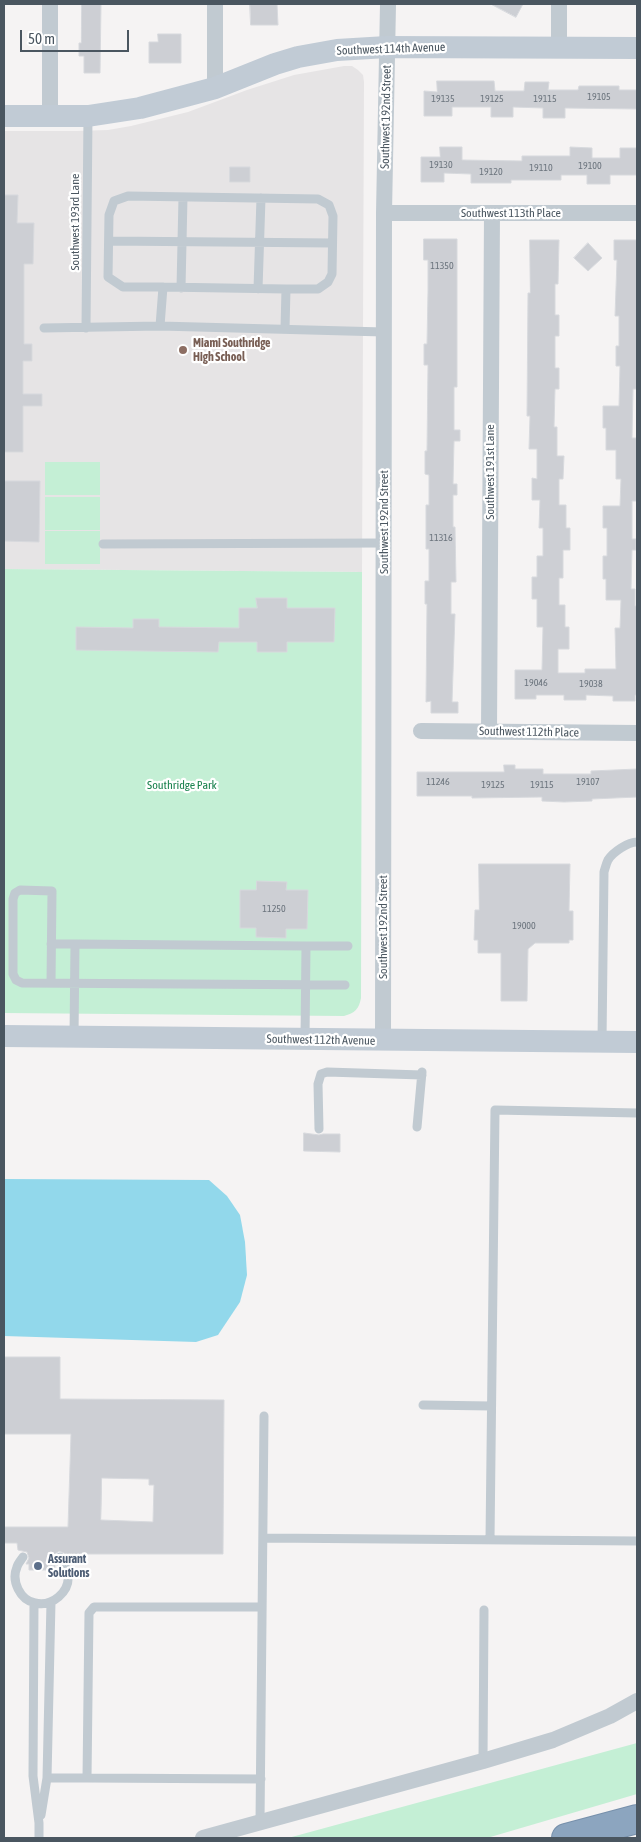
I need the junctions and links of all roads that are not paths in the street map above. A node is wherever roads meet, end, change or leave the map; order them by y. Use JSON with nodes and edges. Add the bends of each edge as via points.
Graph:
{"nodes":[{"id":1,"x":50,"y":4,"type":"edge"},
{"id":2,"x":215,"y":4,"type":"edge"},
{"id":3,"x":388,"y":4,"type":"edge"},
{"id":4,"x":559,"y":4,"type":"edge"},
{"id":5,"x":387,"y":47,"type":"junction"},
{"id":6,"x":558,"y":48,"type":"junction"},
{"id":7,"x":637,"y":48,"type":"edge"},
{"id":8,"x":215,"y":88,"type":"junction"},
{"id":9,"x":4,"y":116,"type":"edge"},
{"id":10,"x":88,"y":116,"type":"junction"},
{"id":11,"x":50,"y":117,"type":"junction"},
{"id":12,"x":183,"y":197,"type":"junction"},
{"id":13,"x":261,"y":198,"type":"junction"},
{"id":14,"x":384,"y":213,"type":"junction"},
{"id":15,"x":492,"y":213,"type":"junction"},
{"id":16,"x":637,"y":214,"type":"edge"},
{"id":17,"x":109,"y":241,"type":"junction"},
{"id":18,"x":182,"y":242,"type":"junction"},
{"id":19,"x":260,"y":243,"type":"junction"},
{"id":20,"x":332,"y":243,"type":"junction"},
{"id":21,"x":163,"y":288,"type":"junction"},
{"id":22,"x":181,"y":288,"type":"junction"},
{"id":23,"x":258,"y":289,"type":"junction"},
{"id":24,"x":286,"y":289,"type":"junction"},
{"id":25,"x":160,"y":326,"type":"junction"},
{"id":26,"x":44,"y":328,"type":"dead end"},
{"id":27,"x":86,"y":328,"type":"junction"},
{"id":28,"x":285,"y":329,"type":"junction"},
{"id":29,"x":384,"y":332,"type":"junction"},
{"id":30,"x":384,"y":543,"type":"junction"},
{"id":31,"x":103,"y":544,"type":"dead end"},
{"id":32,"x":421,"y":731,"type":"dead end"},
{"id":33,"x":489,"y":731,"type":"junction"},
{"id":34,"x":637,"y":733,"type":"edge"},
{"id":35,"x":637,"y":842,"type":"edge"},
{"id":36,"x":51,"y":944,"type":"junction"},
{"id":37,"x":75,"y":944,"type":"junction"},
{"id":38,"x":306,"y":946,"type":"junction"},
{"id":39,"x":348,"y":946,"type":"dead end"},
{"id":40,"x":74,"y":982,"type":"junction"},
{"id":41,"x":51,"y":983,"type":"junction"},
{"id":42,"x":306,"y":984,"type":"junction"},
{"id":43,"x":345,"y":985,"type":"dead end"},
{"id":44,"x":4,"y":1036,"type":"edge"},
{"id":45,"x":74,"y":1037,"type":"junction"},
{"id":46,"x":304,"y":1039,"type":"junction"},
{"id":47,"x":383,"y":1040,"type":"junction"},
{"id":48,"x":602,"y":1042,"type":"junction"},
{"id":49,"x":637,"y":1042,"type":"edge"},
{"id":50,"x":637,"y":1113,"type":"edge"},
{"id":51,"x":417,"y":1127,"type":"dead end"},
{"id":52,"x":319,"y":1128,"type":"dead end"},
{"id":53,"x":423,"y":1405,"type":"dead end"},
{"id":54,"x":491,"y":1406,"type":"junction"},
{"id":55,"x":264,"y":1416,"type":"dead end"},
{"id":56,"x":264,"y":1538,"type":"junction"},
{"id":57,"x":490,"y":1540,"type":"junction"},
{"id":58,"x":637,"y":1541,"type":"edge"},
{"id":59,"x":23,"y":1557,"type":"dead end"},
{"id":60,"x":60,"y":1557,"type":"dead end"},
{"id":61,"x":52,"y":1602,"type":"junction"},
{"id":62,"x":34,"y":1603,"type":"junction"},
{"id":63,"x":262,"y":1607,"type":"junction"},
{"id":64,"x":484,"y":1610,"type":"dead end"},
{"id":65,"x":637,"y":1701,"type":"edge"},
{"id":66,"x":483,"y":1761,"type":"junction"},
{"id":67,"x":48,"y":1778,"type":"junction"},
{"id":68,"x":87,"y":1778,"type":"junction"},
{"id":69,"x":261,"y":1779,"type":"junction"},
{"id":70,"x":637,"y":1819,"type":"edge"},
{"id":71,"x":260,"y":1822,"type":"junction"},
{"id":72,"x":39,"y":1823,"type":"junction"},
{"id":73,"x":39,"y":1838,"type":"edge"},
{"id":74,"x":203,"y":1838,"type":"edge"},
{"id":75,"x":566,"y":1838,"type":"edge"}],
"edges":[{"from":1,"to":11,"type":"street"},
{"from":2,"to":8,"type":"street"},
{"from":3,"to":5,"type":"street","name":"Southwest 192nd Street"},
{"from":4,"to":6,"type":"street"},
{"from":5,"to":6,"type":"street","name":"Southwest 114th Avenue"},
{"from":5,"to":8,"type":"street","name":"Southwest 114th Avenue","via":[[337,50],[298,57]]},
{"from":5,"to":14,"type":"street","name":"Southwest 192nd Street"},
{"from":6,"to":7,"type":"street","name":"Southwest 114th Avenue"},
{"from":8,"to":10,"type":"street","name":"Southwest 114th Avenue","via":[[140,108]]},
{"from":9,"to":11,"type":"street","name":"Southwest 114th Avenue"},
{"from":10,"to":11,"type":"street","name":"Southwest 114th Avenue"},
{"from":10,"to":27,"type":"lane","name":"Southwest 193rd Lane"},
{"from":12,"to":13,"type":"lane"},
{"from":12,"to":17,"type":"lane","via":[[128,196],[114,201],[109,216]]},
{"from":12,"to":18,"type":"lane"},
{"from":13,"to":19,"type":"lane"},
{"from":13,"to":20,"type":"lane","via":[[318,199],[329,205],[333,216]]},
{"from":14,"to":15,"type":"street","name":"Southwest 113th Place"},
{"from":14,"to":29,"type":"street","name":"Southwest 192nd Street"},
{"from":15,"to":16,"type":"street","name":"Southwest 113th Place"},
{"from":15,"to":33,"type":"street","name":"Southwest 191st Lane"},
{"from":17,"to":18,"type":"lane"},
{"from":17,"to":21,"type":"lane","via":[[108,277],[124,287]]},
{"from":18,"to":19,"type":"lane"},
{"from":18,"to":22,"type":"lane"},
{"from":19,"to":20,"type":"lane"},
{"from":19,"to":23,"type":"lane"},
{"from":20,"to":24,"type":"lane","via":[[332,274],[328,282],[318,289]]},
{"from":21,"to":22,"type":"lane"},
{"from":21,"to":25,"type":"lane"},
{"from":22,"to":23,"type":"lane"},
{"from":23,"to":24,"type":"lane"},
{"from":24,"to":28,"type":"lane"},
{"from":25,"to":27,"type":"lane"},
{"from":25,"to":28,"type":"lane"},
{"from":26,"to":27,"type":"lane"},
{"from":28,"to":29,"type":"lane"},
{"from":29,"to":30,"type":"street","name":"Southwest 192nd Street"},
{"from":30,"to":31,"type":"lane"},
{"from":30,"to":47,"type":"street","name":"Southwest 192nd Street"},
{"from":32,"to":33,"type":"street","name":"Southwest 112th Place"},
{"from":33,"to":34,"type":"street","name":"Southwest 112th Place"},
{"from":35,"to":48,"type":"lane","via":[[621,848],[609,858],[604,872]]},
{"from":36,"to":37,"type":"lane"},
{"from":36,"to":41,"type":"lane"},
{"from":36,"to":41,"type":"lane","via":[[52,890],[20,890],[15,893],[13,974],[22,983]]},
{"from":37,"to":38,"type":"lane"},
{"from":37,"to":40,"type":"lane"},
{"from":38,"to":39,"type":"lane"},
{"from":38,"to":42,"type":"lane"},
{"from":40,"to":41,"type":"lane"},
{"from":40,"to":42,"type":"lane"},
{"from":40,"to":45,"type":"lane"},
{"from":42,"to":43,"type":"lane"},
{"from":42,"to":46,"type":"lane"},
{"from":44,"to":45,"type":"street","name":"Southwest 112th Avenue"},
{"from":45,"to":46,"type":"street","name":"Southwest 112th Avenue"},
{"from":46,"to":47,"type":"street","name":"Southwest 112th Avenue"},
{"from":47,"to":48,"type":"street","name":"Southwest 112th Avenue"},
{"from":48,"to":49,"type":"street","name":"Southwest 112th Avenue"},
{"from":50,"to":54,"type":"lane","via":[[495,1110]]},
{"from":51,"to":52,"type":"lane","via":[[422,1074],[327,1072],[321,1074],[318,1084]]},
{"from":53,"to":54,"type":"lane"},
{"from":54,"to":57,"type":"lane"},
{"from":55,"to":56,"type":"lane"},
{"from":56,"to":57,"type":"lane"},
{"from":56,"to":63,"type":"lane"},
{"from":57,"to":58,"type":"lane"},
{"from":59,"to":62,"type":"lane","via":[[16,1566],[14,1577],[22,1596]]},
{"from":60,"to":61,"type":"lane","via":[[68,1576],[61,1596]]},
{"from":61,"to":62,"type":"lane"},
{"from":61,"to":67,"type":"lane"},
{"from":62,"to":72,"type":"lane","via":[[33,1776]]},
{"from":63,"to":68,"type":"lane","via":[[94,1607],[89,1613]]},
{"from":63,"to":69,"type":"lane"},
{"from":64,"to":66,"type":"lane"},
{"from":65,"to":66,"type":"street","via":[[560,1737]]},
{"from":66,"to":71,"type":"street"},
{"from":67,"to":68,"type":"lane"},
{"from":67,"to":72,"type":"lane"},
{"from":68,"to":69,"type":"lane"},
{"from":69,"to":71,"type":"lane"},
{"from":70,"to":75,"type":"highway"},
{"from":71,"to":74,"type":"street"},
{"from":72,"to":73,"type":"lane"}]}
